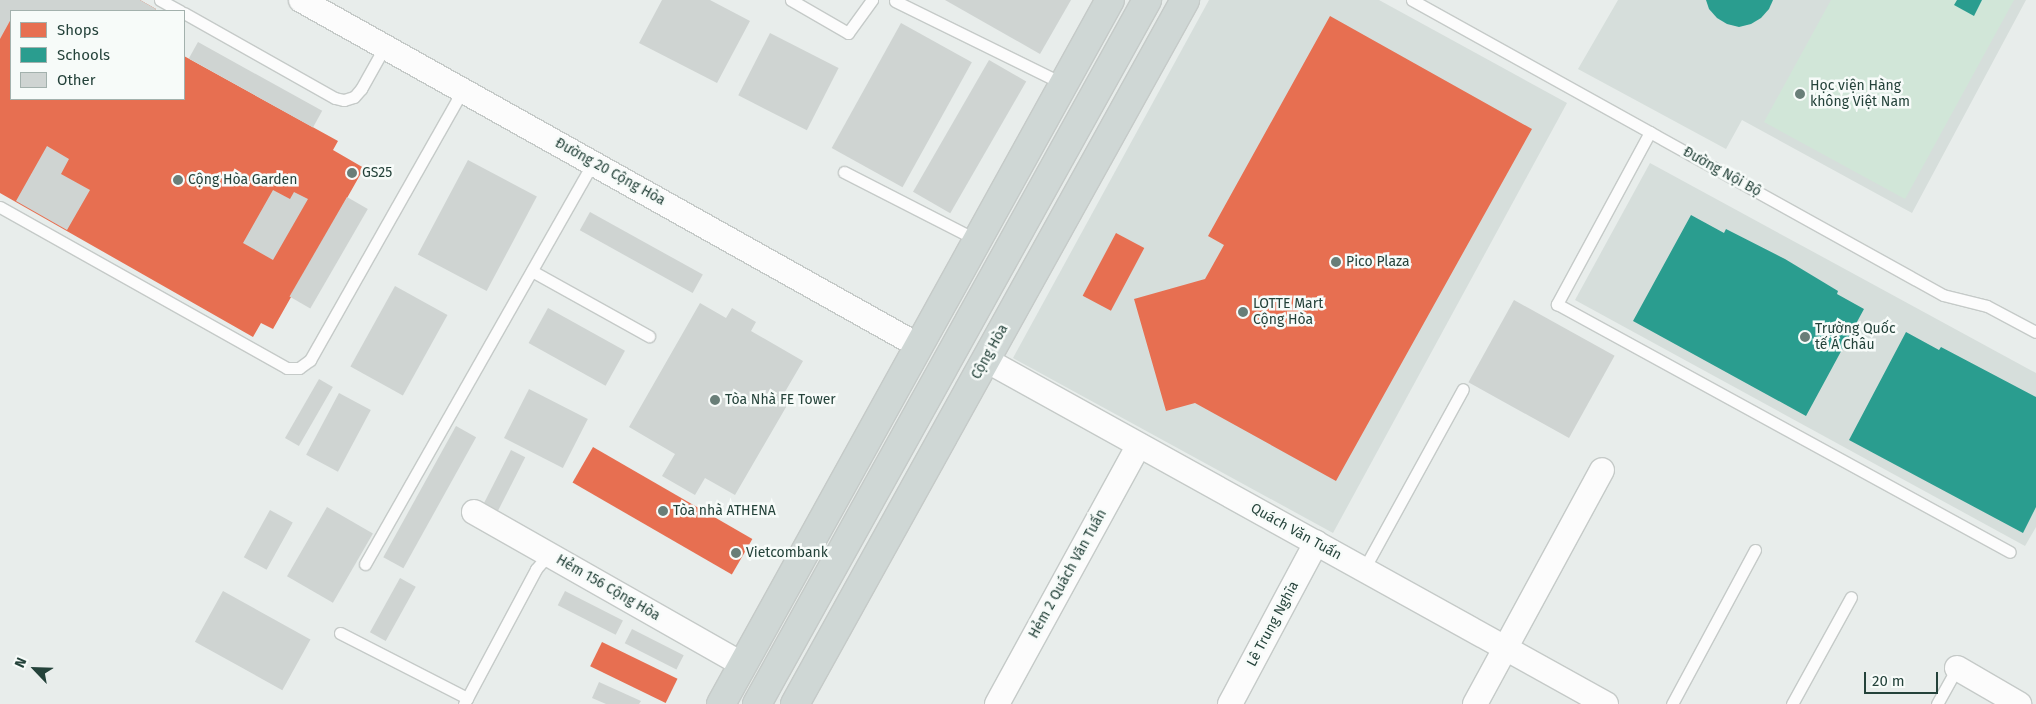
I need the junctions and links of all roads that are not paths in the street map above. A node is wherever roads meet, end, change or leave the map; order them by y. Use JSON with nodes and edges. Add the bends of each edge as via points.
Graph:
{"nodes":[{"id":1,"x":160,"y":0,"type":"edge"},
{"id":2,"x":301,"y":0,"type":"edge"},
{"id":3,"x":791,"y":0,"type":"edge"},
{"id":4,"x":872,"y":0,"type":"edge"},
{"id":5,"x":1110,"y":0,"type":"edge"},
{"id":6,"x":1147,"y":0,"type":"edge"},
{"id":7,"x":1185,"y":0,"type":"edge"},
{"id":8,"x":1412,"y":0,"type":"edge"},
{"id":9,"x":895,"y":1,"type":"edge"},
{"id":10,"x":178,"y":10,"type":"edge"},
{"id":11,"x":185,"y":14,"type":"edge"},
{"id":12,"x":385,"y":46,"type":"junction"},
{"id":13,"x":1064,"y":84,"type":"junction"},
{"id":14,"x":463,"y":90,"type":"junction"},
{"id":15,"x":1650,"y":132,"type":"junction"},
{"id":16,"x":592,"y":162,"type":"junction"},
{"id":17,"x":844,"y":172,"type":"dead end"},
{"id":18,"x":0,"y":207,"type":"edge"},
{"id":19,"x":977,"y":240,"type":"junction"},
{"id":20,"x":532,"y":271,"type":"junction"},
{"id":21,"x":2036,"y":332,"type":"edge"},
{"id":22,"x":649,"y":336,"type":"dead end"},
{"id":23,"x":919,"y":346,"type":"junction"},
{"id":24,"x":986,"y":360,"type":"junction"},
{"id":25,"x":1462,"y":388,"type":"dead end"},
{"id":26,"x":1139,"y":445,"type":"junction"},
{"id":27,"x":1602,"y":470,"type":"dead end"},
{"id":28,"x":474,"y":512,"type":"dead end"},
{"id":29,"x":1316,"y":543,"type":"junction"},
{"id":30,"x":1755,"y":550,"type":"dead end"},
{"id":31,"x":2010,"y":552,"type":"dead end"},
{"id":32,"x":549,"y":554,"type":"junction"},
{"id":33,"x":365,"y":564,"type":"dead end"},
{"id":34,"x":1364,"y":569,"type":"junction"},
{"id":35,"x":1851,"y":597,"type":"dead end"},
{"id":36,"x":340,"y":633,"type":"dead end"},
{"id":37,"x":1505,"y":648,"type":"junction"},
{"id":38,"x":743,"y":665,"type":"junction"},
{"id":39,"x":1957,"y":668,"type":"joint"},
{"id":40,"x":465,"y":701,"type":"edge"},
{"id":41,"x":721,"y":704,"type":"edge"},
{"id":42,"x":757,"y":704,"type":"edge"},
{"id":43,"x":794,"y":704,"type":"edge"},
{"id":44,"x":997,"y":704,"type":"edge"},
{"id":45,"x":1230,"y":704,"type":"edge"},
{"id":46,"x":1475,"y":704,"type":"edge"},
{"id":47,"x":1606,"y":704,"type":"edge"},
{"id":48,"x":1672,"y":704,"type":"edge"},
{"id":49,"x":1792,"y":704,"type":"edge"},
{"id":50,"x":1937,"y":704,"type":"edge"},
{"id":51,"x":2019,"y":704,"type":"edge"}],
"edges":[{"from":1,"to":10,"type":"lane"},
{"from":2,"to":12,"type":"street","name":"Đường 20 Cộng Hòa"},
{"from":3,"to":4,"type":"lane","via":[[848,32]]},
{"from":5,"to":13,"type":"main road"},
{"from":6,"to":42,"type":"main road"},
{"from":7,"to":24,"type":"main road","name":"Cộng Hòa"},
{"from":8,"to":15,"type":"lane","name":"Đường Nội Bộ"},
{"from":9,"to":13,"type":"lane"},
{"from":11,"to":12,"type":"lane","via":[[335,98],[344,100],[354,97],[361,89]]},
{"from":12,"to":14,"type":"street","name":"Đường 20 Cộng Hòa"},
{"from":13,"to":19,"type":"main road"},
{"from":14,"to":16,"type":"street","name":"Đường 20 Cộng Hòa"},
{"from":14,"to":18,"type":"lane","via":[[310,360],[299,368],[287,368]]},
{"from":15,"to":21,"type":"lane","name":"Đường Nội Bộ","via":[[1943,295],[1986,306]]},
{"from":15,"to":31,"type":"lane","via":[[1557,304]]},
{"from":16,"to":20,"type":"lane"},
{"from":16,"to":23,"type":"street","name":"Đường 20 Cộng Hòa"},
{"from":17,"to":19,"type":"lane"},
{"from":19,"to":23,"type":"main road"},
{"from":20,"to":22,"type":"lane"},
{"from":20,"to":33,"type":"lane"},
{"from":23,"to":38,"type":"main road"},
{"from":24,"to":26,"type":"street","name":"Quách Văn Tuấn"},
{"from":24,"to":43,"type":"main road","name":"Cộng Hòa"},
{"from":25,"to":34,"type":"lane"},
{"from":26,"to":29,"type":"street","name":"Quách Văn Tuấn"},
{"from":26,"to":44,"type":"street","name":"Hẻm 2 Quách Văn Tuấn"},
{"from":27,"to":37,"type":"street"},
{"from":28,"to":32,"type":"street","name":"Hẻm 156 Cộng Hòa"},
{"from":29,"to":34,"type":"street","name":"Quách Văn Tuấn"},
{"from":29,"to":45,"type":"street","name":"Lê Trung Nghĩa"},
{"from":30,"to":48,"type":"lane"},
{"from":32,"to":38,"type":"street","name":"Hẻm 156 Cộng Hòa"},
{"from":32,"to":40,"type":"lane","via":[[536,569]]},
{"from":34,"to":37,"type":"street","name":"Quách Văn Tuấn"},
{"from":35,"to":49,"type":"lane"},
{"from":36,"to":40,"type":"lane"},
{"from":37,"to":46,"type":"street"},
{"from":37,"to":47,"type":"street","name":"Quách Văn Tuấn"},
{"from":38,"to":41,"type":"main road"},
{"from":39,"to":50,"type":"lane"},
{"from":39,"to":51,"type":"street"}]}
